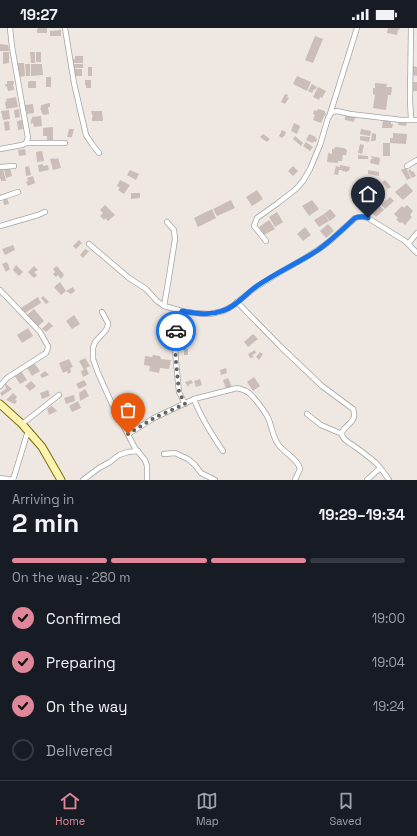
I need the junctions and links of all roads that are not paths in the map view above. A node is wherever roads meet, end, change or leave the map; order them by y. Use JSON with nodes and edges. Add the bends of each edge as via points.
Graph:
{"nodes":[{"id":1,"x":10,"y":28,"type":"edge"},
{"id":2,"x":65,"y":28,"type":"edge"},
{"id":3,"x":357,"y":28,"type":"edge"},
{"id":4,"x":411,"y":28,"type":"edge"},
{"id":5,"x":330,"y":114,"type":"junction"},
{"id":6,"x":410,"y":120,"type":"junction"},
{"id":7,"x":417,"y":120,"type":"edge"},
{"id":8,"x":65,"y":143,"type":"dead end"},
{"id":9,"x":26,"y":144,"type":"junction"},
{"id":10,"x":0,"y":149,"type":"edge"},
{"id":11,"x":99,"y":153,"type":"dead end"},
{"id":12,"x":417,"y":160,"type":"edge"},
{"id":13,"x":14,"y":166,"type":"dead end"},
{"id":14,"x":407,"y":166,"type":"dead end"},
{"id":15,"x":0,"y":167,"type":"edge"},
{"id":16,"x":18,"y":192,"type":"dead end"},
{"id":17,"x":0,"y":198,"type":"edge"},
{"id":18,"x":45,"y":212,"type":"dead end"},
{"id":19,"x":167,"y":222,"type":"dead end"},
{"id":20,"x":0,"y":226,"type":"edge"},
{"id":21,"x":417,"y":233,"type":"edge"},
{"id":22,"x":266,"y":240,"type":"dead end"},
{"id":23,"x":89,"y":244,"type":"dead end"},
{"id":24,"x":408,"y":244,"type":"junction"},
{"id":25,"x":417,"y":253,"type":"edge"},
{"id":26,"x":0,"y":290,"type":"edge"},
{"id":27,"x":237,"y":302,"type":"junction"},
{"id":28,"x":164,"y":306,"type":"junction"},
{"id":29,"x":182,"y":311,"type":"junction"},
{"id":30,"x":102,"y":312,"type":"dead end"},
{"id":31,"x":0,"y":386,"type":"edge"},
{"id":32,"x":59,"y":395,"type":"dead end"},
{"id":33,"x":194,"y":399,"type":"junction"},
{"id":34,"x":0,"y":404,"type":"edge"},
{"id":35,"x":185,"y":404,"type":"junction"},
{"id":36,"x":307,"y":414,"type":"dead end"},
{"id":37,"x":22,"y":424,"type":"junction"},
{"id":38,"x":28,"y":431,"type":"junction"},
{"id":39,"x":128,"y":434,"type":"junction"},
{"id":40,"x":342,"y":434,"type":"junction"},
{"id":41,"x":138,"y":451,"type":"junction"},
{"id":42,"x":223,"y":451,"type":"dead end"},
{"id":43,"x":164,"y":454,"type":"dead end"},
{"id":44,"x":380,"y":468,"type":"junction"},
{"id":45,"x":0,"y":478,"type":"edge"},
{"id":46,"x":13,"y":480,"type":"edge"},
{"id":47,"x":61,"y":480,"type":"edge"},
{"id":48,"x":83,"y":480,"type":"edge"},
{"id":49,"x":147,"y":480,"type":"edge"},
{"id":50,"x":215,"y":480,"type":"edge"},
{"id":51,"x":295,"y":480,"type":"edge"},
{"id":52,"x":367,"y":480,"type":"edge"},
{"id":53,"x":389,"y":480,"type":"edge"}],
"edges":[{"from":1,"to":9,"type":"street","via":[[28,138]]},
{"from":2,"to":11,"type":"street","via":[[86,135]]},
{"from":3,"to":5,"type":"street"},
{"from":4,"to":6,"type":"street"},
{"from":5,"to":6,"type":"street","via":[[337,111]]},
{"from":5,"to":22,"type":"street","via":[[320,146],[303,181],[257,218],[254,226]]},
{"from":6,"to":7,"type":"street"},
{"from":8,"to":9,"type":"street"},
{"from":9,"to":10,"type":"street"},
{"from":12,"to":14,"type":"street"},
{"from":13,"to":15,"type":"street"},
{"from":16,"to":17,"type":"street"},
{"from":18,"to":20,"type":"street"},
{"from":19,"to":28,"type":"street","via":[[174,230],[175,239]]},
{"from":21,"to":24,"type":"street"},
{"from":23,"to":28,"type":"street"},
{"from":24,"to":25,"type":"street"},
{"from":24,"to":27,"type":"street","via":[[368,218],[359,216],[319,249],[256,287]]},
{"from":26,"to":31,"type":"street","via":[[40,332],[48,348],[46,353]]},
{"from":27,"to":29,"type":"street","via":[[223,311],[210,314]]},
{"from":27,"to":40,"type":"street","via":[[322,386],[353,409],[354,418]]},
{"from":28,"to":29,"type":"street"},
{"from":29,"to":35,"type":"street","via":[[176,331],[175,356],[179,392]]},
{"from":30,"to":39,"type":"street","via":[[108,325],[95,342],[93,359]]},
{"from":32,"to":37,"type":"street"},
{"from":33,"to":35,"type":"street"},
{"from":33,"to":42,"type":"street","via":[[210,432]]},
{"from":33,"to":51,"type":"street","via":[[238,388],[252,395],[269,418],[278,444],[300,467]]},
{"from":34,"to":37,"type":"street"},
{"from":35,"to":39,"type":"street","via":[[154,418]]},
{"from":36,"to":40,"type":"street","via":[[321,425]]},
{"from":37,"to":38,"type":"street"},
{"from":38,"to":46,"type":"street"},
{"from":38,"to":47,"type":"street","via":[[42,447]]},
{"from":39,"to":41,"type":"street"},
{"from":40,"to":44,"type":"street","via":[[346,441]]},
{"from":41,"to":48,"type":"street","via":[[119,455]]},
{"from":41,"to":49,"type":"street","via":[[146,466]]},
{"from":43,"to":50,"type":"street","via":[[175,453],[188,459],[201,473]]},
{"from":44,"to":52,"type":"street"},
{"from":44,"to":53,"type":"street"},
{"from":45,"to":46,"type":"street"}]}
